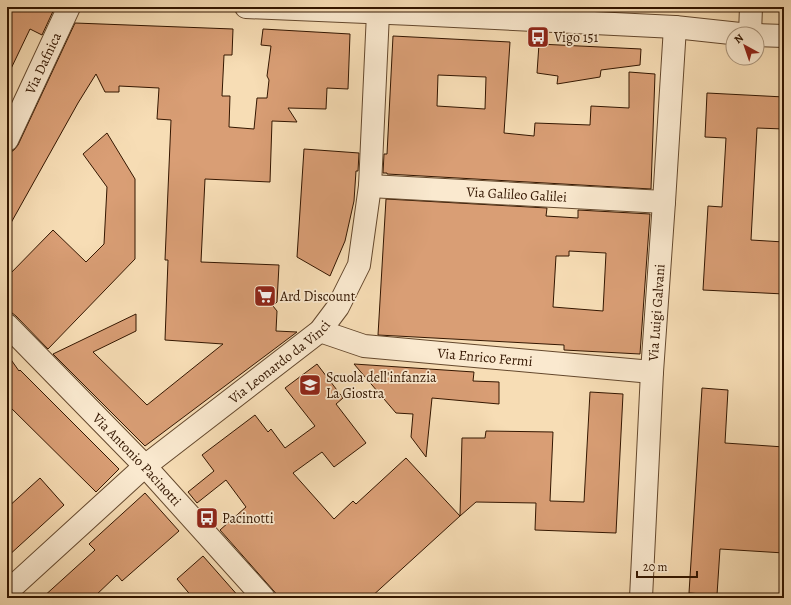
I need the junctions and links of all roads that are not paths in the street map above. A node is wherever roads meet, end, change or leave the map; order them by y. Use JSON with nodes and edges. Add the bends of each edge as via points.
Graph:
{"nodes":[{"id":1,"x":69,"y":7,"type":"edge"},
{"id":2,"x":246,"y":7,"type":"edge"},
{"id":3,"x":751,"y":7,"type":"edge"},
{"id":4,"x":414,"y":10,"type":"edge"},
{"id":5,"x":378,"y":13,"type":"junction"},
{"id":6,"x":750,"y":26,"type":"edge"},
{"id":7,"x":674,"y":27,"type":"junction"},
{"id":8,"x":725,"y":32,"type":"edge"},
{"id":9,"x":765,"y":35,"type":"edge"},
{"id":10,"x":784,"y":36,"type":"edge"},
{"id":11,"x":7,"y":140,"type":"edge"},
{"id":12,"x":370,"y":186,"type":"junction"},
{"id":13,"x":664,"y":202,"type":"junction"},
{"id":14,"x":7,"y":325,"type":"edge"},
{"id":15,"x":320,"y":331,"type":"junction"},
{"id":16,"x":652,"y":372,"type":"junction"},
{"id":17,"x":144,"y":466,"type":"junction"},
{"id":18,"x":7,"y":592,"type":"edge"},
{"id":19,"x":264,"y":598,"type":"edge"},
{"id":20,"x":641,"y":598,"type":"edge"}],
"edges":[{"from":1,"to":11,"type":"street","name":"Via Dafnica"},
{"from":2,"to":5,"type":"street"},
{"from":3,"to":6,"type":"street"},
{"from":4,"to":5,"type":"street"},
{"from":4,"to":7,"type":"street"},
{"from":5,"to":12,"type":"street","name":"Via Leonardo da Vinci"},
{"from":7,"to":8,"type":"street"},
{"from":7,"to":13,"type":"street","name":"Via Luigi Galvani"},
{"from":9,"to":10,"type":"street"},
{"from":12,"to":13,"type":"street","name":"Via Galileo Galilei"},
{"from":12,"to":15,"type":"street","name":"Via Leonardo da Vinci","via":[[359,265],[338,306]]},
{"from":13,"to":16,"type":"street","name":"Via Luigi Galvani"},
{"from":14,"to":17,"type":"street","name":"Via Antonio Pacinotti"},
{"from":15,"to":16,"type":"street","name":"Via Enrico Fermi","via":[[364,346]]},
{"from":15,"to":17,"type":"street","name":"Via Leonardo da Vinci"},
{"from":16,"to":20,"type":"street","name":"Via Luigi Galvani"},
{"from":17,"to":18,"type":"street","name":"Via Leonardo da Vinci"},
{"from":17,"to":19,"type":"street","name":"Via Antonio Pacinotti"}]}
